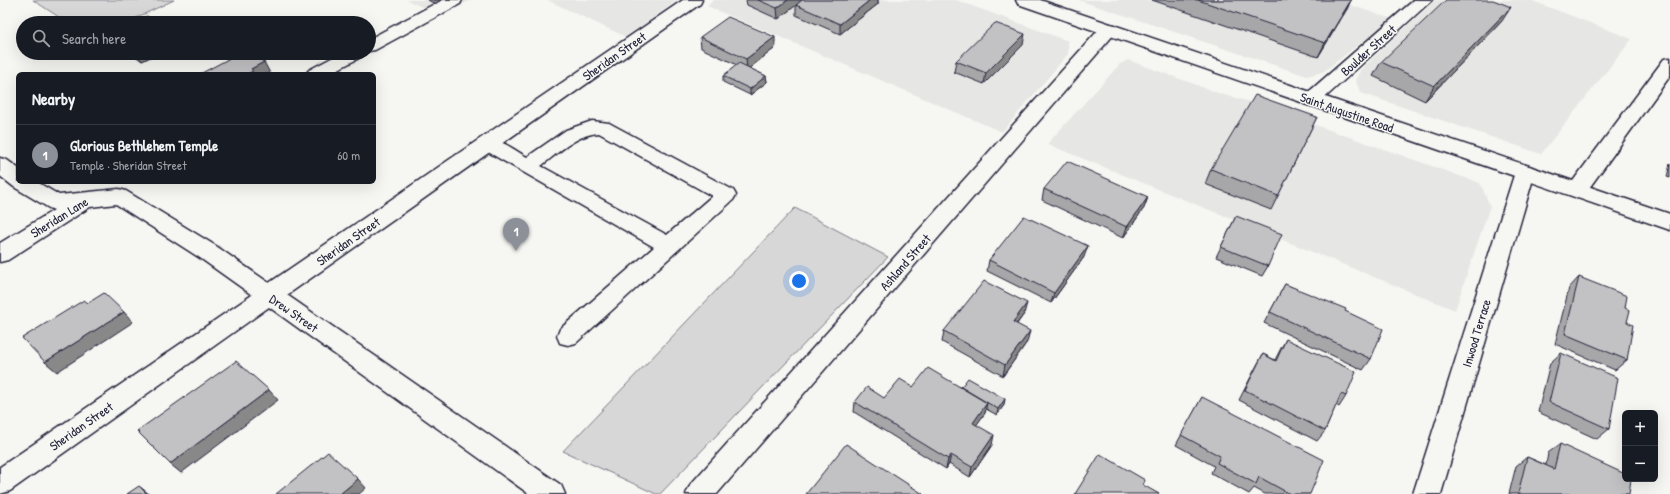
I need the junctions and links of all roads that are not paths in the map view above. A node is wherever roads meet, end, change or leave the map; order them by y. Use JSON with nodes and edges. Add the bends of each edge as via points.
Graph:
{"nodes":[{"id":1,"x":454,"y":0,"type":"edge"},
{"id":2,"x":694,"y":0,"type":"edge"},
{"id":3,"x":1024,"y":0,"type":"edge"},
{"id":4,"x":1424,"y":0,"type":"edge"},
{"id":5,"x":1109,"y":29,"type":"junction"},
{"id":6,"x":376,"y":42,"type":"edge"},
{"id":7,"x":342,"y":60,"type":"edge"},
{"id":8,"x":1670,"y":63,"type":"edge"},
{"id":9,"x":320,"y":72,"type":"edge"},
{"id":10,"x":1311,"y":100,"type":"junction"},
{"id":11,"x":488,"y":144,"type":"junction"},
{"id":12,"x":0,"y":165,"type":"edge"},
{"id":13,"x":528,"y":166,"type":"junction"},
{"id":14,"x":1524,"y":172,"type":"junction"},
{"id":15,"x":16,"y":177,"type":"edge"},
{"id":16,"x":24,"y":184,"type":"edge"},
{"id":17,"x":116,"y":184,"type":"edge"},
{"id":18,"x":1577,"y":190,"type":"junction"},
{"id":19,"x":87,"y":200,"type":"junction"},
{"id":20,"x":1670,"y":222,"type":"edge"},
{"id":21,"x":669,"y":246,"type":"junction"},
{"id":22,"x":0,"y":254,"type":"edge"},
{"id":23,"x":269,"y":295,"type":"junction"},
{"id":24,"x":568,"y":336,"type":"dead end"},
{"id":25,"x":0,"y":482,"type":"edge"},
{"id":26,"x":551,"y":494,"type":"edge"},
{"id":27,"x":700,"y":494,"type":"edge"},
{"id":28,"x":1427,"y":494,"type":"edge"}],
"edges":[{"from":1,"to":6,"type":"street"},
{"from":2,"to":11,"type":"street","name":"Sheridan Street"},
{"from":3,"to":5,"type":"street","name":"Saint Augustine Road"},
{"from":4,"to":10,"type":"street","name":"Boulder Street"},
{"from":5,"to":10,"type":"street","name":"Saint Augustine Road"},
{"from":5,"to":27,"type":"street","name":"Ashland Street"},
{"from":7,"to":9,"type":"street"},
{"from":8,"to":18,"type":"street"},
{"from":10,"to":14,"type":"street","name":"Saint Augustine Road"},
{"from":11,"to":13,"type":"lane"},
{"from":11,"to":23,"type":"street","name":"Sheridan Street"},
{"from":12,"to":15,"type":"street"},
{"from":13,"to":21,"type":"lane"},
{"from":13,"to":21,"type":"lane","via":[[573,133],[593,126],[602,127],[726,195]]},
{"from":14,"to":18,"type":"street","name":"Saint Augustine Road"},
{"from":14,"to":28,"type":"street","name":"Inwood Terrace"},
{"from":16,"to":19,"type":"street","name":"Drew Street","via":[[56,203]]},
{"from":17,"to":19,"type":"street","name":"Sheridan Lane"},
{"from":18,"to":20,"type":"street","name":"Saint Augustine Road"},
{"from":19,"to":22,"type":"street","name":"Sheridan Lane"},
{"from":19,"to":23,"type":"street","name":"Drew Street","via":[[119,196],[208,252]]},
{"from":21,"to":24,"type":"lane"},
{"from":23,"to":25,"type":"street","name":"Sheridan Street"},
{"from":23,"to":26,"type":"street","name":"Drew Street"}]}
